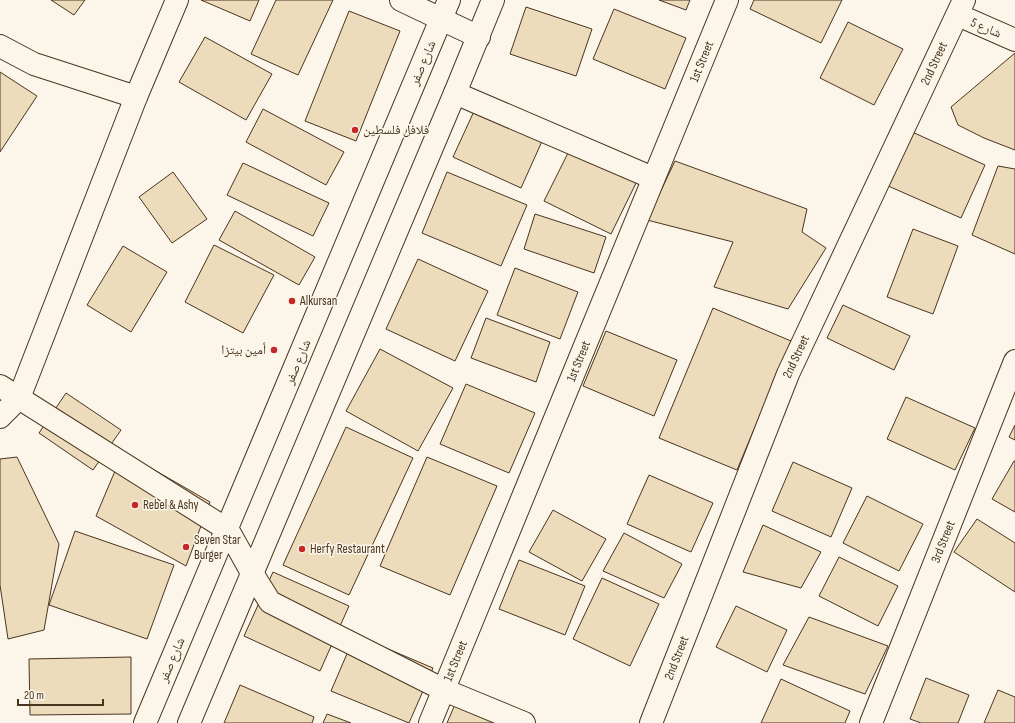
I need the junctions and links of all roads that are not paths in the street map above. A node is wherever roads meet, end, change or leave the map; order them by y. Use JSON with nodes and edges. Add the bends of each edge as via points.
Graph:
{"nodes":[{"id":1,"x":177,"y":0,"type":"edge"},
{"id":2,"x":401,"y":0,"type":"edge"},
{"id":3,"x":493,"y":0,"type":"edge"},
{"id":4,"x":727,"y":0,"type":"edge"},
{"id":5,"x":961,"y":8,"type":"edge"},
{"id":6,"x":446,"y":10,"type":"edge"},
{"id":7,"x":479,"y":38,"type":"junction"},
{"id":8,"x":1015,"y":40,"type":"edge"},
{"id":9,"x":0,"y":46,"type":"edge"},
{"id":10,"x":456,"y":93,"type":"junction"},
{"id":11,"x":136,"y":97,"type":"junction"},
{"id":12,"x":653,"y":178,"type":"junction"},
{"id":13,"x":1015,"y":361,"type":"edge"},
{"id":14,"x":0,"y":386,"type":"edge"},
{"id":15,"x":19,"y":398,"type":"junction"},
{"id":16,"x":0,"y":417,"type":"edge"},
{"id":17,"x":228,"y":530,"type":"junction"},
{"id":18,"x":252,"y":573,"type":"junction"},
{"id":19,"x":444,"y":690,"type":"junction"},
{"id":20,"x":145,"y":723,"type":"edge"},
{"id":21,"x":189,"y":723,"type":"edge"},
{"id":22,"x":430,"y":723,"type":"edge"},
{"id":23,"x":524,"y":723,"type":"edge"},
{"id":24,"x":652,"y":723,"type":"edge"},
{"id":25,"x":871,"y":723,"type":"edge"}],
"edges":[{"from":1,"to":11,"type":"street"},
{"from":2,"to":6,"type":"street"},
{"from":3,"to":7,"type":"street"},
{"from":4,"to":12,"type":"street","name":"1st Street"},
{"from":5,"to":8,"type":"street","name":"شارع 5"},
{"from":5,"to":24,"type":"street","name":"2nd Street","via":[[788,374]]},
{"from":6,"to":7,"type":"street"},
{"from":6,"to":17,"type":"street","name":"شارع صفر"},
{"from":7,"to":10,"type":"street"},
{"from":9,"to":11,"type":"street","via":[[34,64]]},
{"from":10,"to":12,"type":"street"},
{"from":10,"to":18,"type":"street"},
{"from":11,"to":15,"type":"street"},
{"from":12,"to":19,"type":"street","name":"1st Street"},
{"from":13,"to":25,"type":"street","name":"3rd Street"},
{"from":14,"to":15,"type":"street"},
{"from":15,"to":16,"type":"street"},
{"from":15,"to":17,"type":"street"},
{"from":17,"to":18,"type":"street"},
{"from":17,"to":20,"type":"street","name":"شارع صفر"},
{"from":18,"to":19,"type":"street","via":[[270,602]]},
{"from":18,"to":21,"type":"street"},
{"from":19,"to":22,"type":"street","name":"1st Street"},
{"from":19,"to":23,"type":"street"}]}
